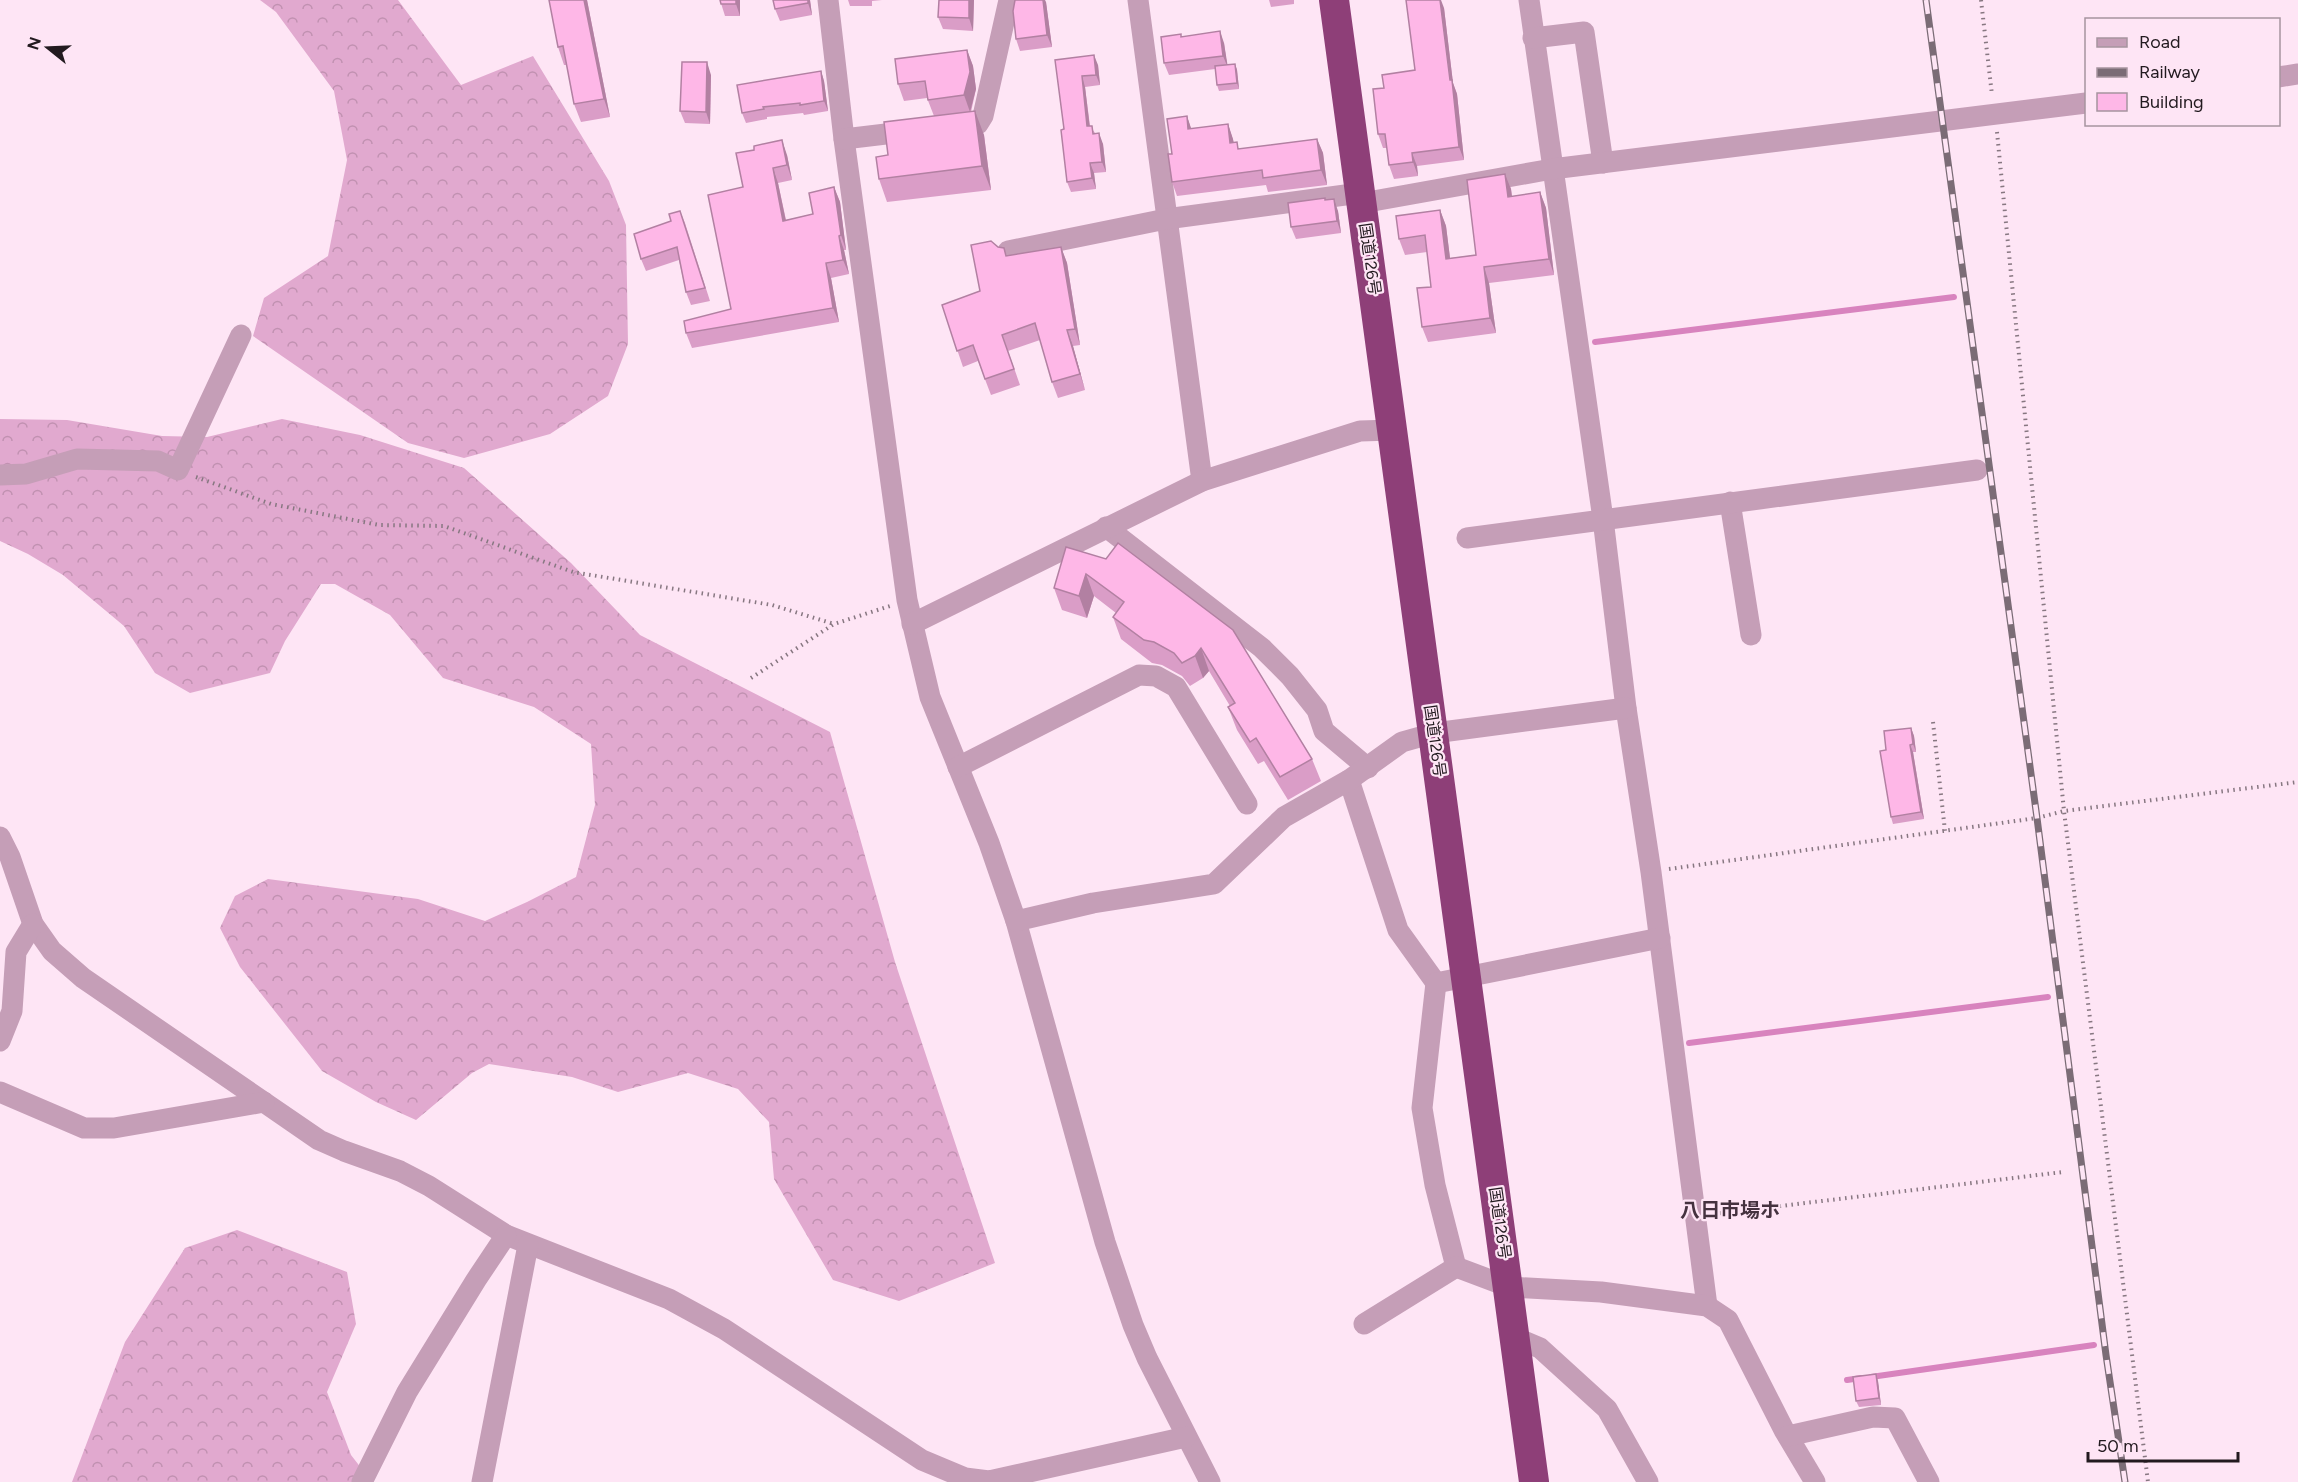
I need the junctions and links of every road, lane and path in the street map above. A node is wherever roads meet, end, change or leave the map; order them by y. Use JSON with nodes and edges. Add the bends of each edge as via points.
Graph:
{"nodes":[{"id":1,"x":828,"y":0,"type":"edge"},
{"id":2,"x":1009,"y":0,"type":"edge"},
{"id":3,"x":1138,"y":0,"type":"edge"},
{"id":4,"x":1334,"y":0,"type":"edge"},
{"id":5,"x":1529,"y":0,"type":"edge"},
{"id":6,"x":1981,"y":0,"type":"edge"},
{"id":7,"x":1533,"y":38,"type":"junction"},
{"id":8,"x":2298,"y":74,"type":"edge"},
{"id":9,"x":2280,"y":77,"type":"edge"},
{"id":10,"x":2085,"y":103,"type":"edge"},
{"id":11,"x":1995,"y":115,"type":"junction"},
{"id":12,"x":843,"y":139,"type":"junction"},
{"id":13,"x":1603,"y":163,"type":"junction"},
{"id":14,"x":1552,"y":169,"type":"junction"},
{"id":15,"x":1361,"y":198,"type":"junction"},
{"id":16,"x":1166,"y":219,"type":"junction"},
{"id":17,"x":1008,"y":251,"type":"dead end"},
{"id":18,"x":241,"y":335,"type":"dead end"},
{"id":19,"x":1393,"y":430,"type":"junction"},
{"id":20,"x":178,"y":470,"type":"junction"},
{"id":21,"x":1977,"y":470,"type":"dead end"},
{"id":22,"x":0,"y":475,"type":"edge"},
{"id":23,"x":1202,"y":481,"type":"junction"},
{"id":24,"x":1730,"y":502,"type":"junction"},
{"id":25,"x":1603,"y":519,"type":"junction"},
{"id":26,"x":1106,"y":527,"type":"junction"},
{"id":27,"x":1467,"y":538,"type":"dead end"},
{"id":28,"x":907,"y":600,"type":"junction"},
{"id":29,"x":834,"y":624,"type":"junction"},
{"id":30,"x":912,"y":624,"type":"junction"},
{"id":31,"x":1751,"y":635,"type":"dead end"},
{"id":32,"x":751,"y":678,"type":"dead end"},
{"id":33,"x":1626,"y":708,"type":"junction"},
{"id":34,"x":1933,"y":722,"type":"dead end"},
{"id":35,"x":1434,"y":733,"type":"junction"},
{"id":36,"x":958,"y":767,"type":"junction"},
{"id":37,"x":1368,"y":768,"type":"junction"},
{"id":38,"x":1349,"y":780,"type":"junction"},
{"id":39,"x":2298,"y":782,"type":"edge"},
{"id":40,"x":1247,"y":804,"type":"dead end"},
{"id":41,"x":2064,"y":811,"type":"junction"},
{"id":42,"x":1945,"y":831,"type":"junction"},
{"id":43,"x":0,"y":837,"type":"edge"},
{"id":44,"x":1651,"y":872,"type":"junction"},
{"id":45,"x":1016,"y":921,"type":"junction"},
{"id":46,"x":33,"y":924,"type":"junction"},
{"id":47,"x":1660,"y":938,"type":"junction"},
{"id":48,"x":1467,"y":975,"type":"junction"},
{"id":49,"x":1436,"y":983,"type":"junction"},
{"id":50,"x":0,"y":1041,"type":"edge"},
{"id":51,"x":0,"y":1092,"type":"edge"},
{"id":52,"x":264,"y":1102,"type":"junction"},
{"id":53,"x":2063,"y":1172,"type":"dead end"},
{"id":54,"x":1696,"y":1216,"type":"junction"},
{"id":55,"x":506,"y":1235,"type":"junction"},
{"id":56,"x":528,"y":1245,"type":"junction"},
{"id":57,"x":1456,"y":1267,"type":"junction"},
{"id":58,"x":1509,"y":1287,"type":"junction"},
{"id":59,"x":1707,"y":1306,"type":"junction"},
{"id":60,"x":1364,"y":1324,"type":"dead end"},
{"id":61,"x":1514,"y":1337,"type":"junction"},
{"id":62,"x":1788,"y":1436,"type":"junction"},
{"id":63,"x":1186,"y":1437,"type":"junction"},
{"id":64,"x":362,"y":1482,"type":"edge"},
{"id":65,"x":482,"y":1482,"type":"edge"},
{"id":66,"x":1210,"y":1482,"type":"edge"},
{"id":67,"x":1534,"y":1482,"type":"edge"},
{"id":68,"x":1648,"y":1482,"type":"edge"},
{"id":69,"x":1815,"y":1482,"type":"edge"},
{"id":70,"x":1929,"y":1482,"type":"edge"},
{"id":71,"x":2148,"y":1482,"type":"edge"}],
"edges":[{"from":1,"to":12,"type":"street"},
{"from":2,"to":12,"type":"street","via":[[983,117],[978,124]]},
{"from":3,"to":16,"type":"street"},
{"from":4,"to":15,"type":"highway","name":"国道126号"},
{"from":5,"to":7,"type":"street"},
{"from":6,"to":11,"type":"path"},
{"from":7,"to":13,"type":"street","via":[[1584,32]]},
{"from":7,"to":14,"type":"street"},
{"from":8,"to":9,"type":"street"},
{"from":10,"to":11,"type":"street"},
{"from":11,"to":13,"type":"street"},
{"from":11,"to":41,"type":"path"},
{"from":12,"to":28,"type":"street"},
{"from":13,"to":14,"type":"street"},
{"from":14,"to":15,"type":"street"},
{"from":14,"to":25,"type":"street"},
{"from":15,"to":16,"type":"street"},
{"from":15,"to":19,"type":"highway","name":"国道126号"},
{"from":16,"to":17,"type":"street"},
{"from":16,"to":23,"type":"street"},
{"from":18,"to":20,"type":"street"},
{"from":19,"to":23,"type":"street","via":[[1360,431]]},
{"from":19,"to":35,"type":"highway","name":"国道126号"},
{"from":20,"to":22,"type":"street","via":[[158,461],[77,459],[26,474]]},
{"from":20,"to":29,"type":"path","via":[[271,504],[379,525],[444,526],[573,572],[772,605]]},
{"from":21,"to":24,"type":"street"},
{"from":23,"to":26,"type":"street"},
{"from":24,"to":25,"type":"street"},
{"from":24,"to":31,"type":"street"},
{"from":25,"to":27,"type":"street"},
{"from":25,"to":33,"type":"street"},
{"from":26,"to":30,"type":"street"},
{"from":26,"to":37,"type":"street","via":[[1262,648],[1317,710],[1324,731]]},
{"from":28,"to":29,"type":"path"},
{"from":28,"to":30,"type":"street"},
{"from":29,"to":32,"type":"path"},
{"from":30,"to":36,"type":"street","via":[[930,698]]},
{"from":33,"to":35,"type":"street"},
{"from":33,"to":44,"type":"street"},
{"from":34,"to":42,"type":"path"},
{"from":35,"to":37,"type":"street","via":[[1402,742]]},
{"from":35,"to":48,"type":"highway","name":"国道126号"},
{"from":36,"to":40,"type":"street","via":[[1139,675],[1156,676],[1176,687]]},
{"from":36,"to":45,"type":"street"},
{"from":37,"to":38,"type":"street"},
{"from":38,"to":45,"type":"street","via":[[1284,817],[1214,884],[1093,903]]},
{"from":38,"to":49,"type":"street","via":[[1398,930]]},
{"from":39,"to":41,"type":"path"},
{"from":41,"to":42,"type":"path"},
{"from":41,"to":71,"type":"path"},
{"from":42,"to":44,"type":"path"},
{"from":43,"to":46,"type":"street"},
{"from":44,"to":47,"type":"street"},
{"from":45,"to":63,"type":"street","via":[[1112,1263],[1133,1325]]},
{"from":46,"to":50,"type":"street","via":[[16,952],[12,1011]]},
{"from":46,"to":52,"type":"street","via":[[52,951],[84,978]]},
{"from":47,"to":48,"type":"street"},
{"from":47,"to":54,"type":"street"},
{"from":48,"to":49,"type":"street"},
{"from":48,"to":58,"type":"highway","name":"国道126号"},
{"from":49,"to":57,"type":"street","via":[[1422,1108],[1435,1185]]},
{"from":51,"to":52,"type":"street","via":[[84,1128],[114,1128]]},
{"from":52,"to":55,"type":"street","via":[[319,1140],[400,1171]]},
{"from":53,"to":54,"type":"path"},
{"from":54,"to":59,"type":"street"},
{"from":55,"to":56,"type":"street"},
{"from":55,"to":64,"type":"street","via":[[407,1392]]},
{"from":56,"to":63,"type":"street","via":[[669,1299],[724,1329],[922,1460],[965,1478],[988,1481]]},
{"from":56,"to":65,"type":"street"},
{"from":57,"to":58,"type":"street"},
{"from":57,"to":60,"type":"street"},
{"from":58,"to":59,"type":"street","via":[[1601,1292]]},
{"from":58,"to":61,"type":"highway","name":"国道126号"},
{"from":59,"to":62,"type":"street","via":[[1728,1320]]},
{"from":61,"to":67,"type":"highway","name":"国道126号"},
{"from":61,"to":68,"type":"street","via":[[1540,1348],[1607,1409]]},
{"from":62,"to":69,"type":"street"},
{"from":62,"to":70,"type":"street","via":[[1873,1416],[1895,1418]]},
{"from":63,"to":66,"type":"street"}]}
